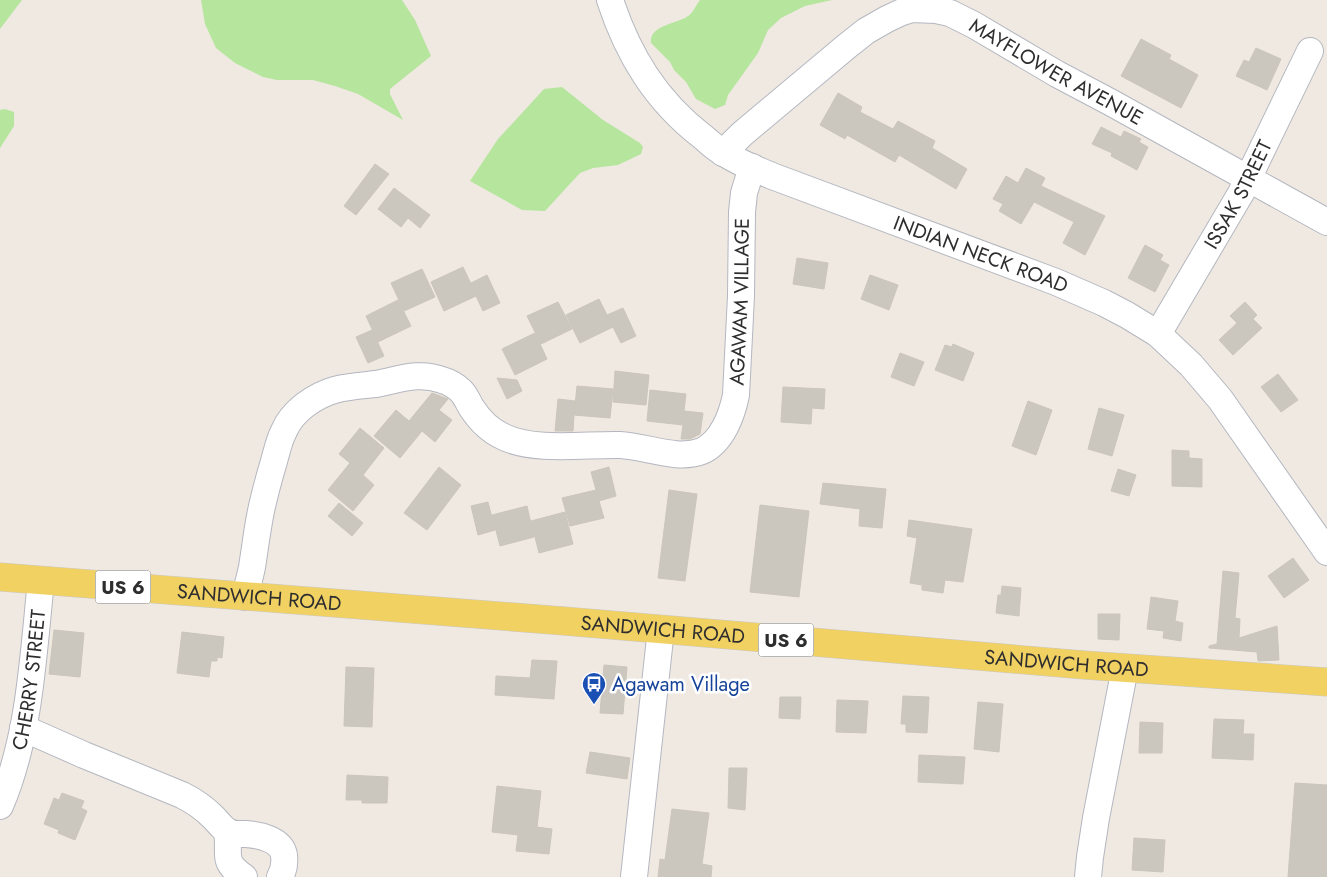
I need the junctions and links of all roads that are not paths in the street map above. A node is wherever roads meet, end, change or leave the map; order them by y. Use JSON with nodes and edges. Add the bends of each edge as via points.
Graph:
{"nodes":[{"id":1,"x":610,"y":0,"type":"edge"},
{"id":2,"x":1310,"y":51,"type":"dead end"},
{"id":3,"x":723,"y":153,"type":"junction"},
{"id":4,"x":752,"y":167,"type":"junction"},
{"id":5,"x":1248,"y":179,"type":"junction"},
{"id":6,"x":1327,"y":222,"type":"edge"},
{"id":7,"x":1158,"y":334,"type":"junction"},
{"id":8,"x":1327,"y":552,"type":"edge"},
{"id":9,"x":0,"y":577,"type":"edge"},
{"id":10,"x":41,"y":580,"type":"junction"},
{"id":11,"x":245,"y":597,"type":"junction"},
{"id":12,"x":661,"y":630,"type":"junction"},
{"id":13,"x":1125,"y":668,"type":"junction"},
{"id":14,"x":1327,"y":682,"type":"edge"},
{"id":15,"x":23,"y":728,"type":"junction"},
{"id":16,"x":0,"y":806,"type":"edge"},
{"id":17,"x":227,"y":831,"type":"junction"},
{"id":18,"x":244,"y":877,"type":"edge"},
{"id":19,"x":280,"y":877,"type":"edge"},
{"id":20,"x":634,"y":877,"type":"edge"},
{"id":21,"x":1088,"y":877,"type":"edge"}],
"edges":[{"from":1,"to":3,"type":"street","name":"INDIAN NECK ROAD","via":[[646,77],[677,115]]},
{"from":2,"to":5,"type":"street","name":"ISSAK STREET"},
{"from":3,"to":4,"type":"street","name":"INDIAN NECK ROAD"},
{"from":3,"to":5,"type":"street","name":"MAYFLOWER AVENUE","via":[[866,32],[902,12],[923,8],[950,13],[974,25]]},
{"from":4,"to":7,"type":"street","name":"INDIAN NECK ROAD","via":[[1056,282],[1127,314]]},
{"from":4,"to":11,"type":"street","name":"AGAWAM VILLAGE","via":[[742,212],[736,394],[726,426],[710,446],[696,453],[679,454],[621,445],[544,446],[516,442],[488,428],[461,390],[431,376],[414,376],[328,392],[304,406],[283,432],[261,510]]},
{"from":5,"to":6,"type":"street","name":"MAYFLOWER AVENUE"},
{"from":5,"to":7,"type":"street","name":"ISSAK STREET"},
{"from":7,"to":8,"type":"street","name":"INDIAN NECK ROAD","via":[[1220,399]]},
{"from":9,"to":10,"type":"main road","name":"SANDWICH ROAD","number":"US 6"},
{"from":10,"to":11,"type":"main road","name":"SANDWICH ROAD","number":"US 6"},
{"from":10,"to":15,"type":"street","name":"CHERRY STREET"},
{"from":11,"to":12,"type":"main road","name":"SANDWICH ROAD","number":"US 6"},
{"from":12,"to":13,"type":"main road","name":"SANDWICH ROAD","number":"US 6"},
{"from":12,"to":20,"type":"street"},
{"from":13,"to":14,"type":"main road","name":"SANDWICH ROAD","number":"US 6"},
{"from":13,"to":21,"type":"street"},
{"from":15,"to":16,"type":"street","name":"CHERRY STREET","via":[[16,762]]},
{"from":15,"to":17,"type":"street","via":[[182,794]]},
{"from":17,"to":18,"type":"street","via":[[227,858]]},
{"from":17,"to":19,"type":"street","via":[[274,841],[283,851]]}]}
